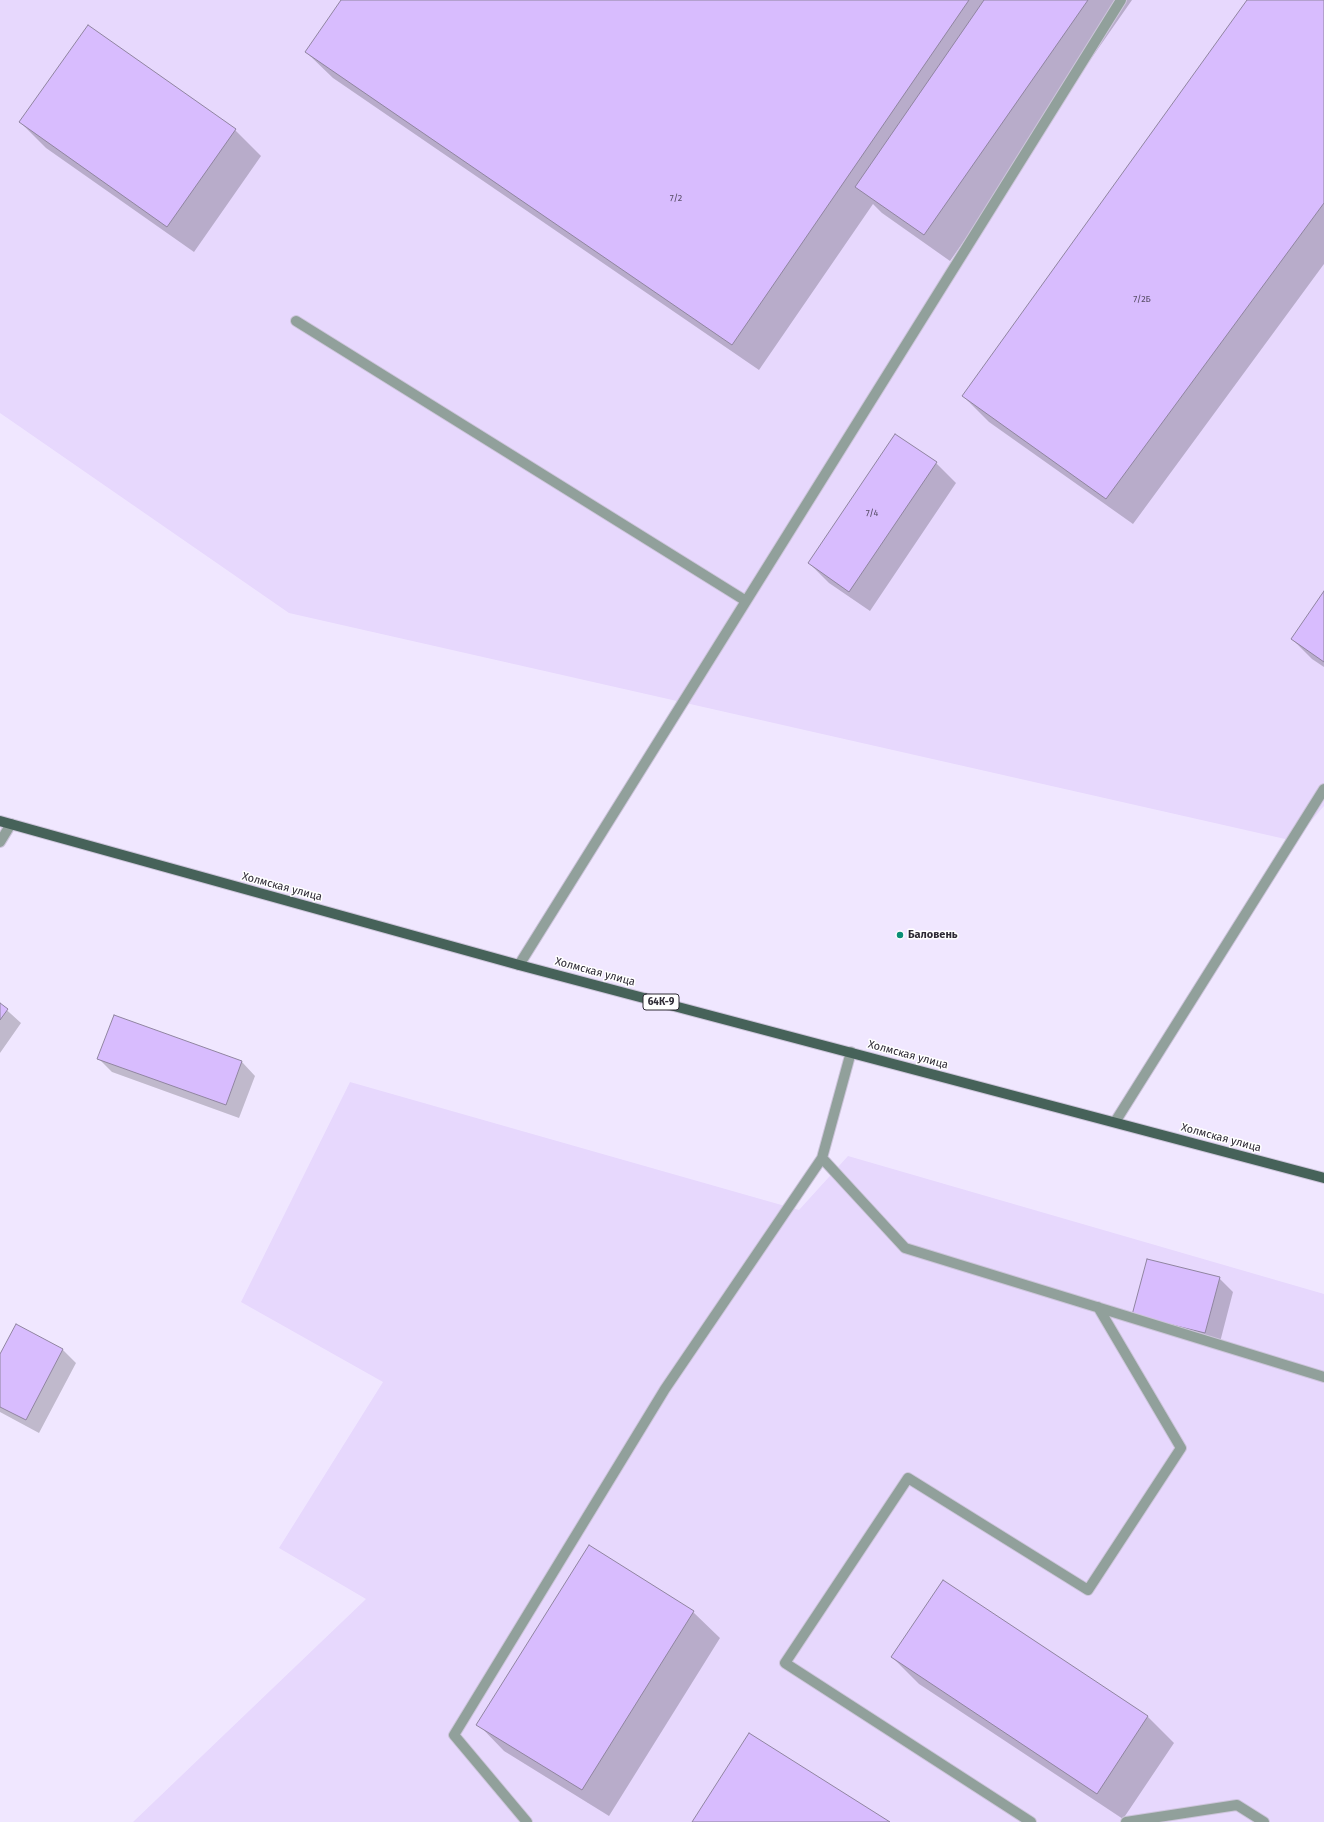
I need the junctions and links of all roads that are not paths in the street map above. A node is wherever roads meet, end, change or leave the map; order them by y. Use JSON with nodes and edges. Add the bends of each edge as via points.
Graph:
{"nodes":[{"id":1,"x":1121,"y":0,"type":"edge"},
{"id":2,"x":296,"y":321,"type":"dead end"},
{"id":3,"x":746,"y":601,"type":"junction"},
{"id":4,"x":1324,"y":789,"type":"edge"},
{"id":5,"x":0,"y":821,"type":"edge"},
{"id":6,"x":11,"y":824,"type":"junction"},
{"id":7,"x":0,"y":842,"type":"edge"},
{"id":8,"x":519,"y":965,"type":"junction"},
{"id":9,"x":851,"y":1052,"type":"junction"},
{"id":10,"x":1115,"y":1122,"type":"junction"},
{"id":11,"x":822,"y":1158,"type":"junction"},
{"id":12,"x":1324,"y":1178,"type":"edge"},
{"id":13,"x":1098,"y":1307,"type":"junction"},
{"id":14,"x":1324,"y":1377,"type":"edge"},
{"id":15,"x":527,"y":1822,"type":"edge"},
{"id":16,"x":1031,"y":1822,"type":"edge"},
{"id":17,"x":1126,"y":1822,"type":"edge"},
{"id":18,"x":1264,"y":1822,"type":"edge"}],
"edges":[{"from":1,"to":3,"type":"street"},
{"from":2,"to":3,"type":"street"},
{"from":3,"to":8,"type":"street"},
{"from":4,"to":10,"type":"street"},
{"from":5,"to":6,"type":"main road","name":"Холмская улица","number":"64К-9"},
{"from":6,"to":7,"type":"street"},
{"from":6,"to":8,"type":"main road","name":"Холмская улица","number":"64К-9"},
{"from":8,"to":9,"type":"main road","name":"Холмская улица","number":"64К-9"},
{"from":9,"to":10,"type":"main road","name":"Холмская улица","number":"64К-9"},
{"from":9,"to":11,"type":"street"},
{"from":10,"to":12,"type":"main road","name":"Холмская улица","number":"64К-9"},
{"from":11,"to":13,"type":"street","via":[[905,1248]]},
{"from":11,"to":15,"type":"street","via":[[665,1389],[454,1735]]},
{"from":13,"to":14,"type":"street"},
{"from":13,"to":16,"type":"street","via":[[1181,1448],[1088,1590],[908,1478],[785,1663]]},
{"from":17,"to":18,"type":"street","via":[[1237,1805]]}]}
